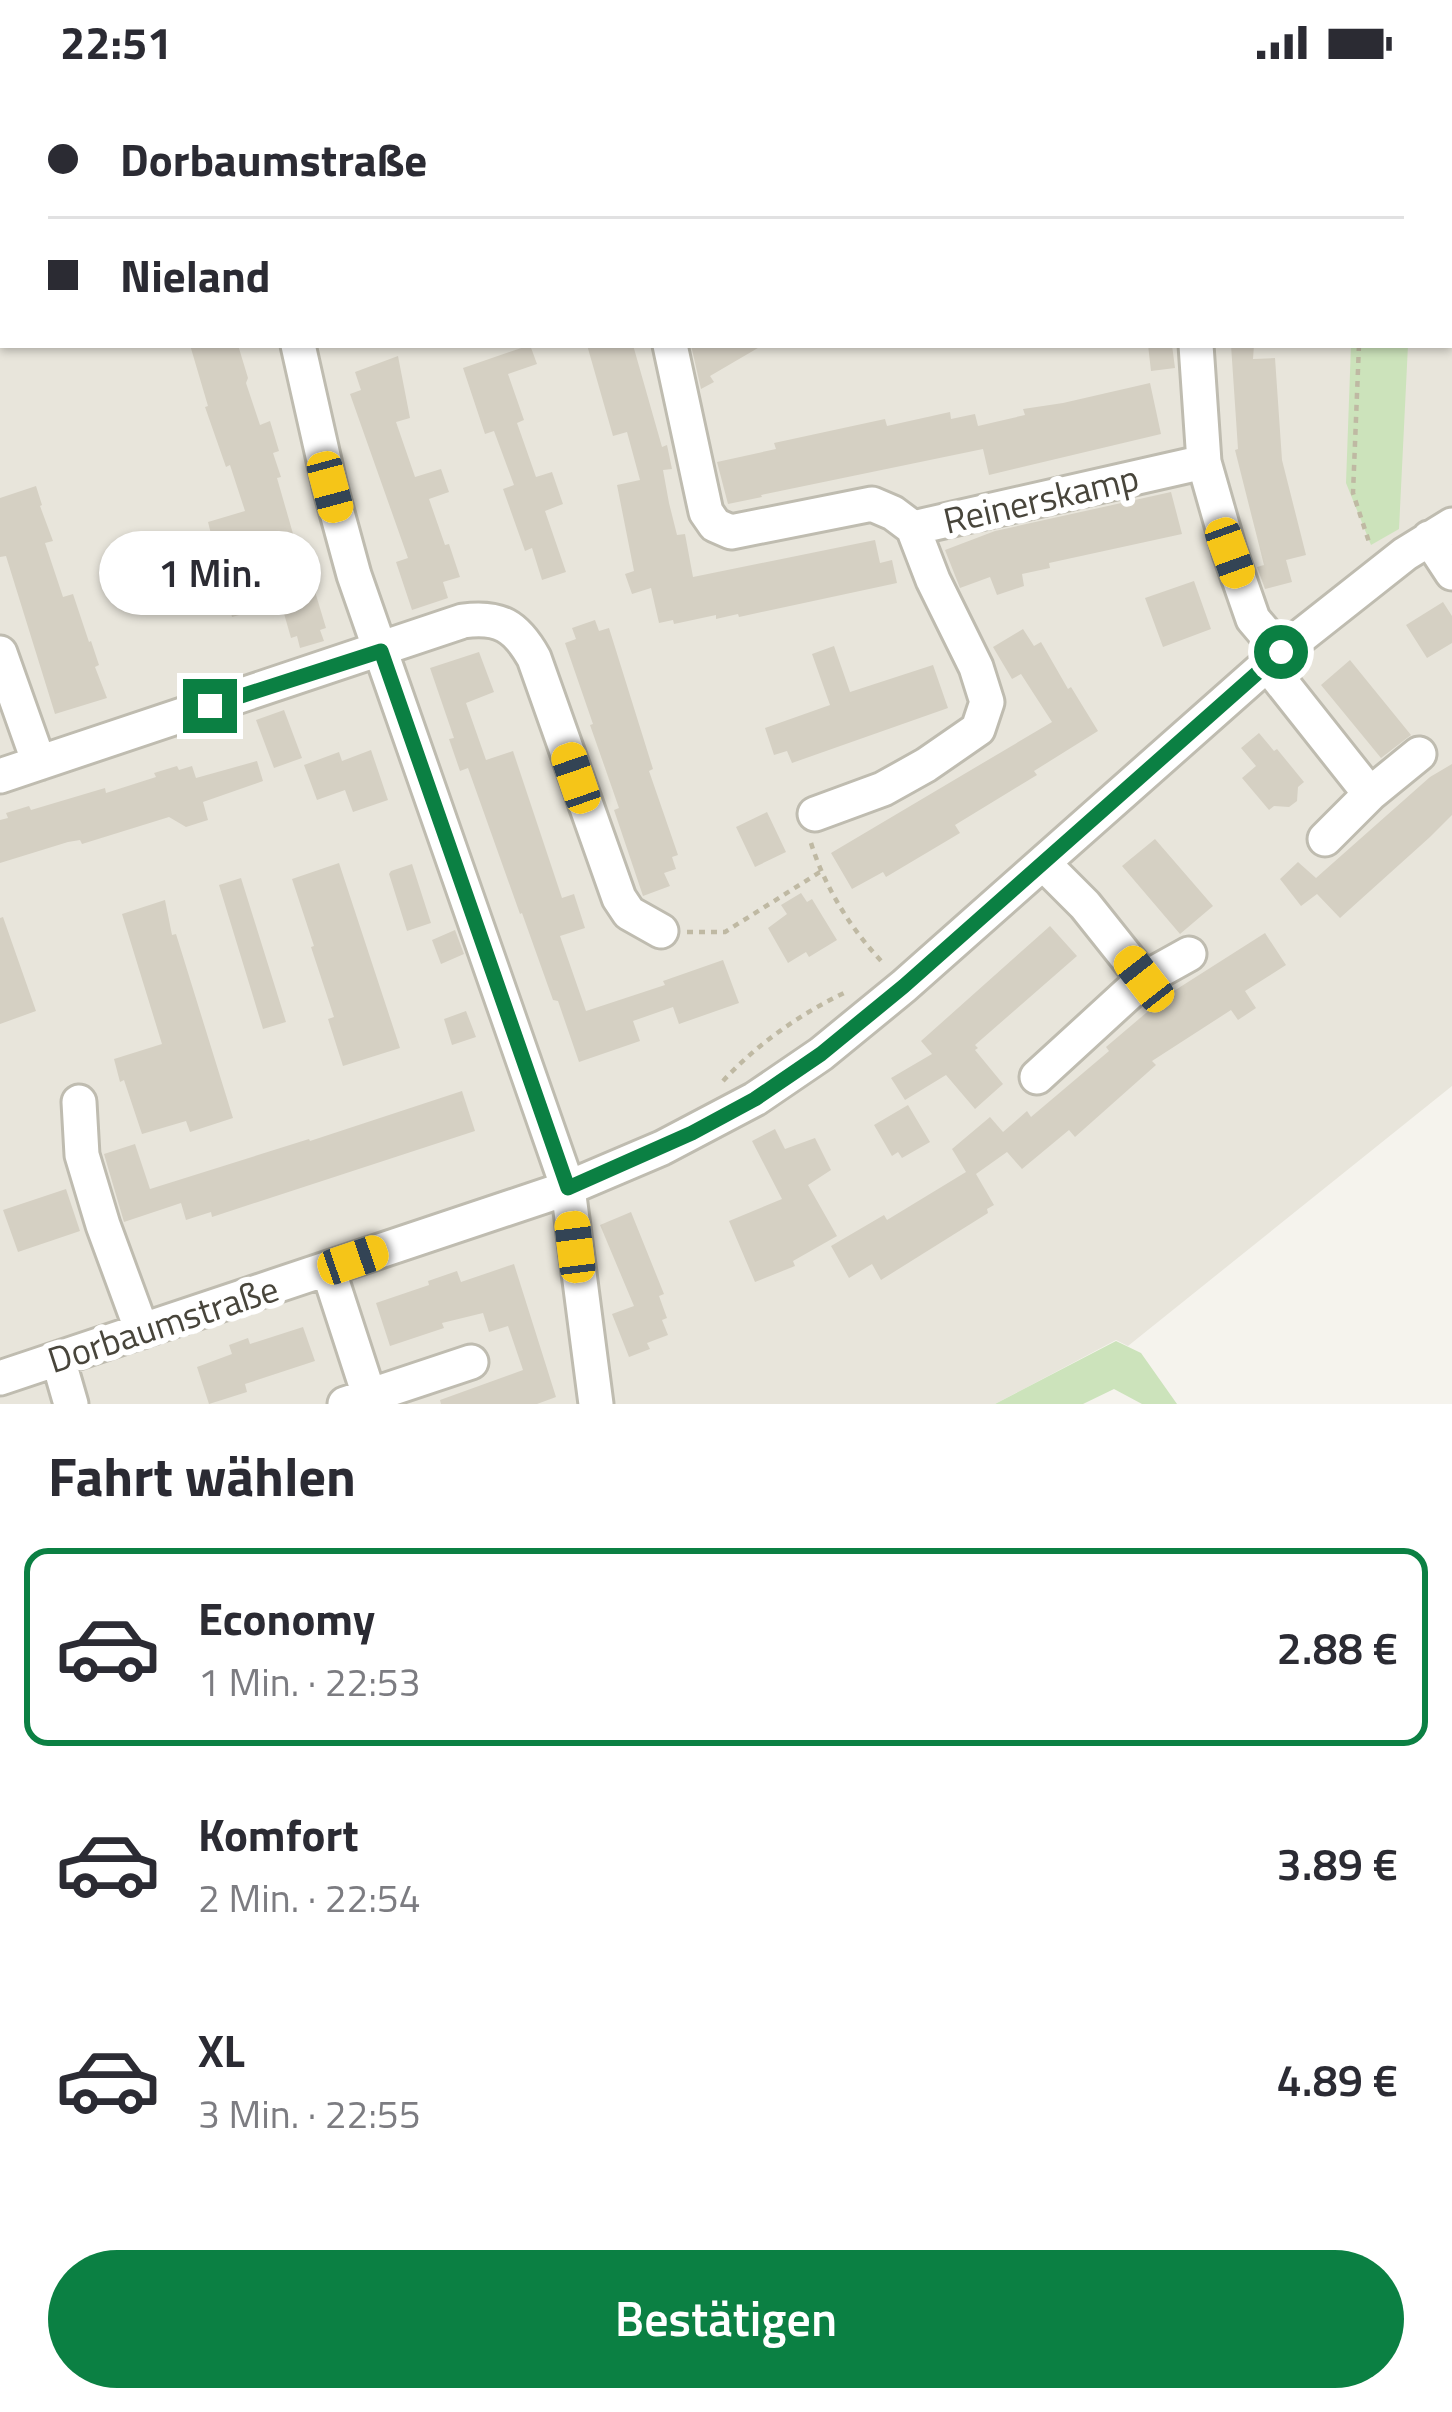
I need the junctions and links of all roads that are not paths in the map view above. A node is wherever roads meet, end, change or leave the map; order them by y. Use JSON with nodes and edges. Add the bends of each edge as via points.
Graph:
{"nodes":[{"id":1,"x":299,"y":348,"type":"edge"},
{"id":2,"x":671,"y":348,"type":"edge"},
{"id":3,"x":1196,"y":348,"type":"edge"},
{"id":4,"x":1204,"y":462,"type":"junction"},
{"id":5,"x":913,"y":528,"type":"junction"},
{"id":6,"x":1441,"y":531,"type":"edge"},
{"id":7,"x":1452,"y":573,"type":"edge"},
{"id":8,"x":381,"y":651,"type":"junction"},
{"id":9,"x":0,"y":653,"type":"edge"},
{"id":10,"x":1274,"y":658,"type":"junction"},
{"id":11,"x":1419,"y":754,"type":"dead end"},
{"id":12,"x":39,"y":763,"type":"junction"},
{"id":13,"x":0,"y":776,"type":"edge"},
{"id":14,"x":1370,"y":794,"type":"junction"},
{"id":15,"x":815,"y":814,"type":"dead end"},
{"id":16,"x":1325,"y":839,"type":"dead end"},
{"id":17,"x":1043,"y":862,"type":"junction"},
{"id":18,"x":661,"y":931,"type":"road end"},
{"id":19,"x":1189,"y":954,"type":"dead end"},
{"id":20,"x":1144,"y":979,"type":"junction"},
{"id":21,"x":1036,"y":1077,"type":"dead end"},
{"id":22,"x":79,"y":1102,"type":"dead end"},
{"id":23,"x":568,"y":1188,"type":"junction"},
{"id":24,"x":328,"y":1269,"type":"junction"},
{"id":25,"x":142,"y":1330,"type":"junction"},
{"id":26,"x":43,"y":1356,"type":"junction"},
{"id":27,"x":471,"y":1362,"type":"dead end"},
{"id":28,"x":0,"y":1378,"type":"edge"},
{"id":29,"x":357,"y":1400,"type":"edge"},
{"id":30,"x":71,"y":1404,"type":"edge"},
{"id":31,"x":596,"y":1404,"type":"edge"}],
"edges":[{"from":1,"to":8,"type":"street","via":[[347,553]]},
{"from":2,"to":5,"type":"street","name":"Reinerskamp","via":[[698,486],[716,525],[731,532],[872,504]]},
{"from":3,"to":4,"type":"street"},
{"from":4,"to":5,"type":"street","name":"Reinerskamp"},
{"from":4,"to":10,"type":"street","via":[[1253,619]]},
{"from":5,"to":15,"type":"street","via":[[987,702],[978,729],[883,789]]},
{"from":6,"to":7,"type":"street"},
{"from":6,"to":10,"type":"street","name":"Dorbaumstraße"},
{"from":8,"to":12,"type":"street"},
{"from":8,"to":18,"type":"street","via":[[484,618],[524,641],[619,898]]},
{"from":8,"to":23,"type":"street"},
{"from":9,"to":12,"type":"street"},
{"from":10,"to":14,"type":"street"},
{"from":10,"to":17,"type":"street","name":"Dorbaumstraße"},
{"from":11,"to":14,"type":"street"},
{"from":12,"to":13,"type":"street"},
{"from":14,"to":16,"type":"street"},
{"from":17,"to":20,"type":"street"},
{"from":17,"to":23,"type":"street","name":"Dorbaumstraße","via":[[788,1078],[662,1148]]},
{"from":19,"to":20,"type":"street"},
{"from":20,"to":21,"type":"street"},
{"from":22,"to":25,"type":"street","via":[[82,1155]]},
{"from":23,"to":24,"type":"street","name":"Dorbaumstraße"},
{"from":23,"to":31,"type":"street"},
{"from":24,"to":25,"type":"street","name":"Dorbaumstraße"},
{"from":24,"to":29,"type":"street"},
{"from":25,"to":26,"type":"street","name":"Dorbaumstraße"},
{"from":26,"to":28,"type":"street","name":"Dorbaumstraße"},
{"from":26,"to":30,"type":"street"},
{"from":27,"to":29,"type":"street"}]}
